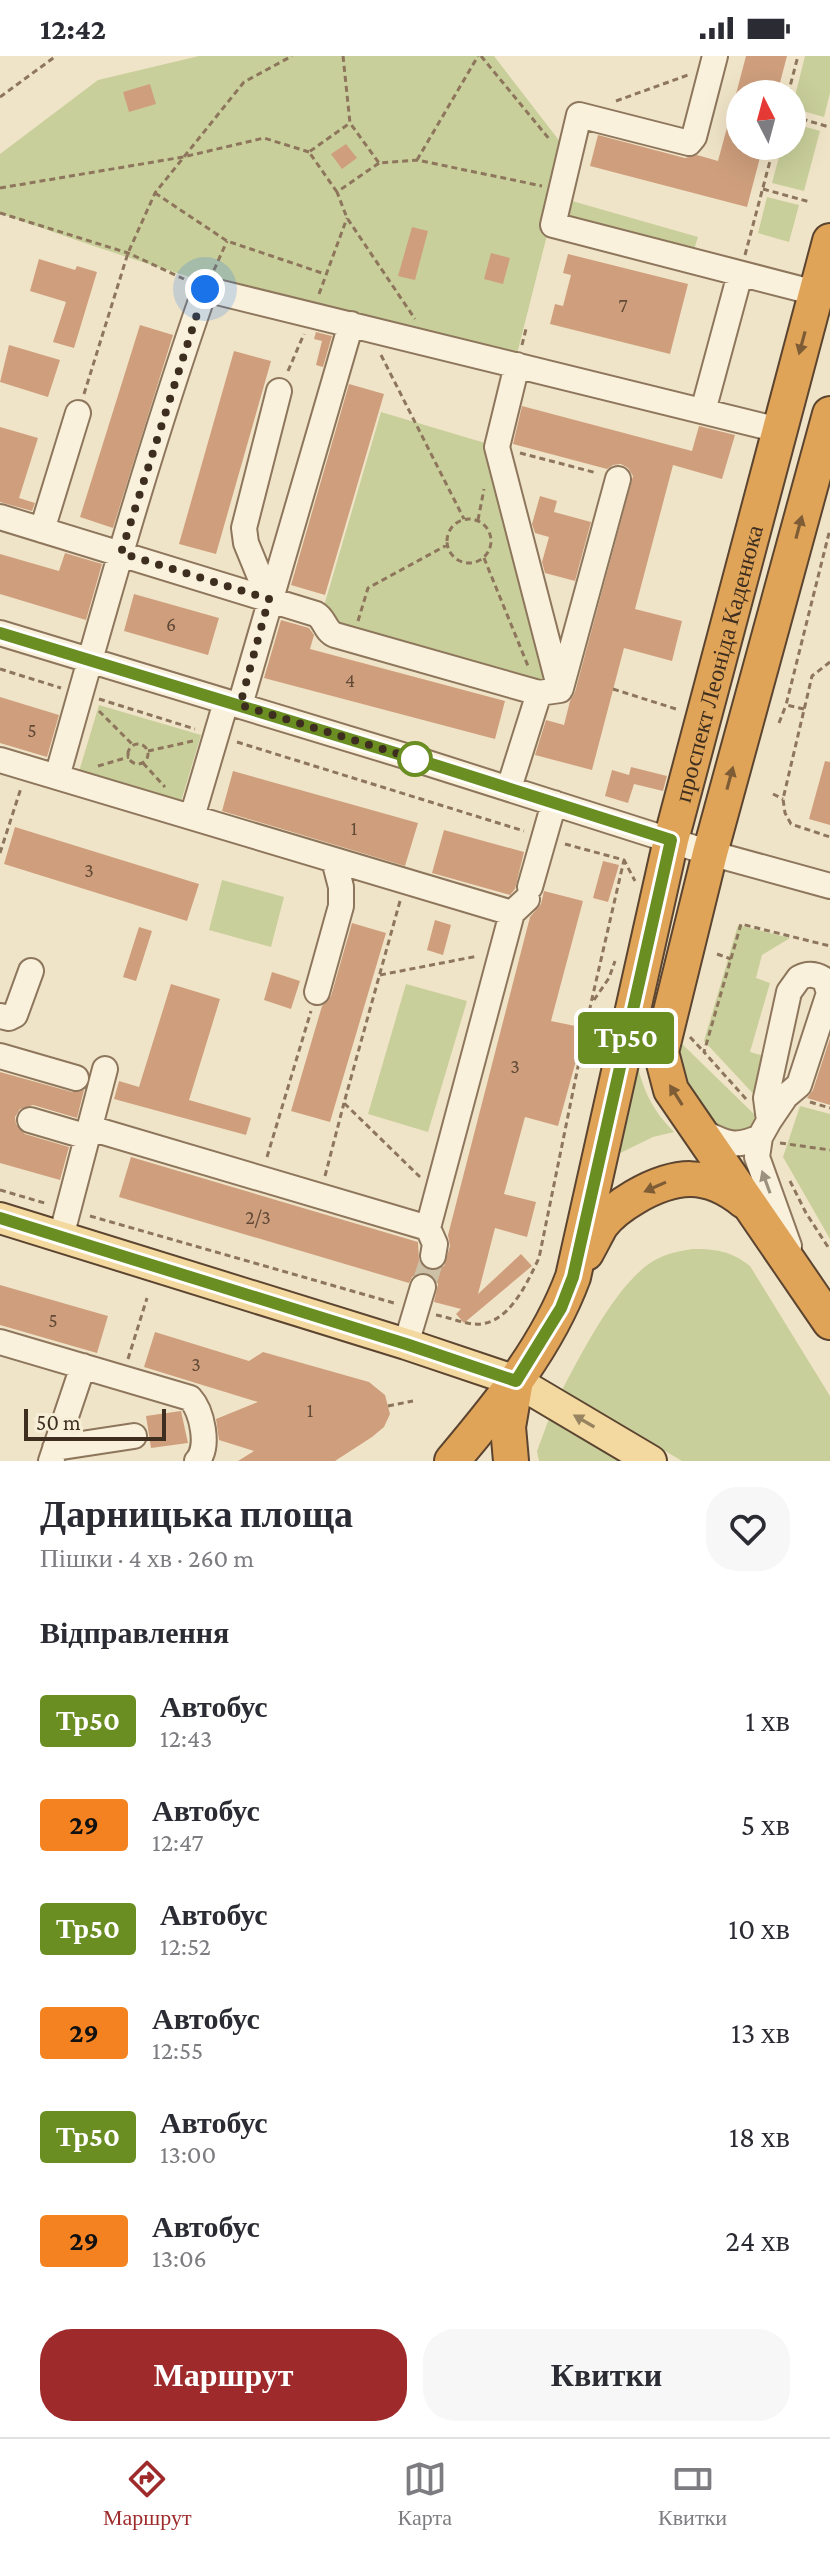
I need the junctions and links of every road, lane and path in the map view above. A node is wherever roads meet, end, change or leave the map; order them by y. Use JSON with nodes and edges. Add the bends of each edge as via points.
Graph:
{"nodes":[{"id":1,"x":56,"y":56,"type":"edge"},
{"id":2,"x":280,"y":56,"type":"edge"},
{"id":3,"x":292,"y":56,"type":"edge"},
{"id":4,"x":343,"y":56,"type":"edge"},
{"id":5,"x":480,"y":56,"type":"edge"},
{"id":6,"x":798,"y":56,"type":"edge"},
{"id":7,"x":714,"y":61,"type":"edge"},
{"id":8,"x":276,"y":64,"type":"junction"},
{"id":9,"x":792,"y":80,"type":"edge"},
{"id":10,"x":0,"y":97,"type":"edge"},
{"id":11,"x":579,"y":115,"type":"junction"},
{"id":12,"x":806,"y":120,"type":"edge"},
{"id":13,"x":350,"y":123,"type":"junction"},
{"id":14,"x":829,"y":127,"type":"edge"},
{"id":15,"x":309,"y":152,"type":"junction"},
{"id":16,"x":183,"y":157,"type":"junction"},
{"id":17,"x":417,"y":160,"type":"junction"},
{"id":18,"x":770,"y":160,"type":"edge"},
{"id":19,"x":568,"y":162,"type":"junction"},
{"id":20,"x":379,"y":163,"type":"junction"},
{"id":21,"x":0,"y":188,"type":"edge"},
{"id":22,"x":763,"y":189,"type":"junction"},
{"id":23,"x":561,"y":190,"type":"junction"},
{"id":24,"x":337,"y":192,"type":"junction"},
{"id":25,"x":155,"y":193,"type":"junction"},
{"id":26,"x":810,"y":202,"type":"dead end"},
{"id":27,"x":0,"y":213,"type":"edge"},
{"id":28,"x":227,"y":241,"type":"junction"},
{"id":29,"x":830,"y":241,"type":"edge"},
{"id":30,"x":128,"y":253,"type":"junction"},
{"id":31,"x":325,"y":274,"type":"dead end"},
{"id":32,"x":740,"y":274,"type":"junction"},
{"id":33,"x":205,"y":289,"type":"junction"},
{"id":34,"x":816,"y":293,"type":"junction"},
{"id":35,"x":359,"y":326,"type":"junction"},
{"id":36,"x":432,"y":345,"type":"junction"},
{"id":37,"x":517,"y":365,"type":"junction"},
{"id":38,"x":279,"y":391,"type":"dead end"},
{"id":39,"x":703,"y":411,"type":"junction"},
{"id":40,"x":78,"y":413,"type":"joint"},
{"id":41,"x":828,"y":426,"type":"edge"},
{"id":42,"x":779,"y":430,"type":"junction"},
{"id":43,"x":497,"y":447,"type":"junction"},
{"id":44,"x":618,"y":479,"type":"joint"},
{"id":45,"x":0,"y":517,"type":"edge"},
{"id":46,"x":464,"y":519,"type":"junction"},
{"id":47,"x":830,"y":529,"type":"edge"},
{"id":48,"x":42,"y":530,"type":"junction"},
{"id":49,"x":447,"y":545,"type":"junction"},
{"id":50,"x":121,"y":553,"type":"junction"},
{"id":51,"x":484,"y":558,"type":"junction"},
{"id":52,"x":269,"y":599,"type":"junction"},
{"id":53,"x":0,"y":633,"type":"edge"},
{"id":54,"x":353,"y":640,"type":"junction"},
{"id":55,"x":90,"y":660,"type":"junction"},
{"id":56,"x":830,"y":662,"type":"edge"},
{"id":57,"x":0,"y":669,"type":"edge"},
{"id":58,"x":613,"y":689,"type":"dead end"},
{"id":59,"x":550,"y":691,"type":"junction"},
{"id":60,"x":80,"y":694,"type":"junction"},
{"id":61,"x":233,"y":704,"type":"junction"},
{"id":62,"x":786,"y":705,"type":"junction"},
{"id":63,"x":676,"y":709,"type":"dead end"},
{"id":64,"x":804,"y":709,"type":"junction"},
{"id":65,"x":779,"y":723,"type":"dead end"},
{"id":66,"x":216,"y":735,"type":"junction"},
{"id":67,"x":133,"y":745,"type":"junction"},
{"id":68,"x":148,"y":751,"type":"junction"},
{"id":69,"x":0,"y":760,"type":"edge"},
{"id":70,"x":27,"y":768,"type":"junction"},
{"id":71,"x":57,"y":777,"type":"junction"},
{"id":72,"x":509,"y":788,"type":"junction"},
{"id":73,"x":773,"y":794,"type":"dead end"},
{"id":74,"x":783,"y":799,"type":"junction"},
{"id":75,"x":554,"y":803,"type":"junction"},
{"id":76,"x":192,"y":817,"type":"junction"},
{"id":77,"x":544,"y":837,"type":"junction"},
{"id":78,"x":830,"y":837,"type":"edge"},
{"id":79,"x":671,"y":840,"type":"junction"},
{"id":80,"x":0,"y":853,"type":"edge"},
{"id":81,"x":710,"y":853,"type":"junction"},
{"id":82,"x":334,"y":860,"type":"junction"},
{"id":83,"x":624,"y":860,"type":"junction"},
{"id":84,"x":635,"y":880,"type":"dead end"},
{"id":85,"x":406,"y":881,"type":"junction"},
{"id":86,"x":830,"y":886,"type":"edge"},
{"id":87,"x":523,"y":900,"type":"junction"},
{"id":88,"x":830,"y":946,"type":"edge"},
{"id":89,"x":502,"y":951,"type":"junction"},
{"id":90,"x":717,"y":954,"type":"dead end"},
{"id":91,"x":615,"y":959,"type":"dead end"},
{"id":92,"x":731,"y":959,"type":"junction"},
{"id":93,"x":31,"y":971,"type":"dead end"},
{"id":94,"x":380,"y":975,"type":"junction"},
{"id":95,"x":317,"y":992,"type":"joint"},
{"id":96,"x":591,"y":1003,"type":"junction"},
{"id":97,"x":0,"y":1016,"type":"edge"},
{"id":98,"x":684,"y":1030,"type":"dead end"},
{"id":99,"x":704,"y":1052,"type":"junction"},
{"id":100,"x":0,"y":1056,"type":"edge"},
{"id":101,"x":105,"y":1069,"type":"dead end"},
{"id":102,"x":76,"y":1078,"type":"dead end"},
{"id":103,"x":745,"y":1099,"type":"dead end"},
{"id":104,"x":344,"y":1103,"type":"junction"},
{"id":105,"x":30,"y":1120,"type":"dead end"},
{"id":106,"x":701,"y":1131,"type":"junction"},
{"id":107,"x":89,"y":1132,"type":"junction"},
{"id":108,"x":767,"y":1133,"type":"junction"},
{"id":109,"x":830,"y":1150,"type":"edge"},
{"id":110,"x":785,"y":1170,"type":"dead end"},
{"id":111,"x":261,"y":1179,"type":"junction"},
{"id":112,"x":0,"y":1190,"type":"edge"},
{"id":113,"x":437,"y":1194,"type":"junction"},
{"id":114,"x":320,"y":1196,"type":"junction"},
{"id":115,"x":751,"y":1206,"type":"junction"},
{"id":116,"x":0,"y":1218,"type":"edge"},
{"id":117,"x":64,"y":1223,"type":"junction"},
{"id":118,"x":428,"y":1228,"type":"junction"},
{"id":119,"x":830,"y":1250,"type":"edge"},
{"id":120,"x":433,"y":1256,"type":"tunnel mouth"},
{"id":121,"x":573,"y":1277,"type":"junction"},
{"id":122,"x":801,"y":1280,"type":"junction"},
{"id":123,"x":147,"y":1298,"type":"dead end"},
{"id":124,"x":420,"y":1298,"type":"junction"},
{"id":125,"x":830,"y":1322,"type":"edge"},
{"id":126,"x":0,"y":1342,"type":"edge"},
{"id":127,"x":406,"y":1344,"type":"junction"},
{"id":128,"x":83,"y":1366,"type":"junction"},
{"id":129,"x":123,"y":1378,"type":"junction"},
{"id":130,"x":516,"y":1381,"type":"junction"},
{"id":131,"x":413,"y":1401,"type":"dead end"},
{"id":132,"x":388,"y":1406,"type":"dead end"},
{"id":133,"x":134,"y":1436,"type":"dead end"},
{"id":134,"x":53,"y":1454,"type":"edge"},
{"id":135,"x":197,"y":1461,"type":"edge"},
{"id":136,"x":452,"y":1461,"type":"edge"},
{"id":137,"x":511,"y":1461,"type":"edge"},
{"id":138,"x":651,"y":1461,"type":"edge"}],
"edges":[{"from":1,"to":10,"type":"path"},
{"from":2,"to":8,"type":"path"},
{"from":3,"to":8,"type":"path"},
{"from":4,"to":13,"type":"path"},
{"from":5,"to":17,"type":"path"},
{"from":5,"to":19,"type":"path"},
{"from":6,"to":9,"type":"path"},
{"from":7,"to":11,"type":"path"},
{"from":7,"to":11,"type":"street","via":[[689,143]]},
{"from":8,"to":16,"type":"path","via":[[244,82]]},
{"from":11,"to":19,"type":"street"},
{"from":12,"to":14,"type":"path"},
{"from":13,"to":15,"type":"path"},
{"from":13,"to":20,"type":"path"},
{"from":15,"to":16,"type":"path","via":[[264,138]]},
{"from":15,"to":24,"type":"path"},
{"from":16,"to":21,"type":"path"},
{"from":16,"to":25,"type":"path"},
{"from":17,"to":20,"type":"path"},
{"from":17,"to":23,"type":"path"},
{"from":18,"to":22,"type":"path"},
{"from":19,"to":23,"type":"street"},
{"from":20,"to":24,"type":"path"},
{"from":22,"to":26,"type":"path"},
{"from":22,"to":32,"type":"path"},
{"from":23,"to":32,"type":"street","via":[[553,225]]},
{"from":24,"to":36,"type":"path","via":[[347,218]]},
{"from":25,"to":28,"type":"path"},
{"from":25,"to":30,"type":"path"},
{"from":27,"to":30,"type":"path"},
{"from":28,"to":31,"type":"path"},
{"from":28,"to":33,"type":"path"},
{"from":29,"to":34,"type":"highway","name":"проспект Леоніда Каденюка"},
{"from":30,"to":33,"type":"path"},
{"from":30,"to":40,"type":"path"},
{"from":32,"to":34,"type":"street"},
{"from":32,"to":39,"type":"street"},
{"from":33,"to":35,"type":"street"},
{"from":33,"to":50,"type":"street"},
{"from":34,"to":42,"type":"highway","name":"проспект Леоніда Каденюка","one_way":true},
{"from":35,"to":36,"type":"street"},
{"from":35,"to":46,"type":"path"},
{"from":35,"to":52,"type":"street"},
{"from":36,"to":37,"type":"street"},
{"from":37,"to":39,"type":"street"},
{"from":37,"to":43,"type":"street"},
{"from":38,"to":52,"type":"street","via":[[244,528]]},
{"from":39,"to":42,"type":"street"},
{"from":40,"to":48,"type":"street"},
{"from":81,"to":41,"type":"highway","name":"проспект Леоніда Каденюка","one_way":true},
{"from":42,"to":79,"type":"highway","name":"проспект Леоніда Каденюка"},
{"from":43,"to":44,"type":"path"},
{"from":43,"to":59,"type":"street"},
{"from":44,"to":59,"type":"street"},
{"from":45,"to":48,"type":"street"},
{"from":46,"to":49,"type":"path","via":[[451,527]]},
{"from":46,"to":51,"type":"path","via":[[478,520],[490,531],[492,545]]},
{"from":47,"to":62,"type":"path"},
{"from":48,"to":50,"type":"street"},
{"from":49,"to":51,"type":"path","via":[[459,561],[470,564]]},
{"from":49,"to":54,"type":"path","via":[[368,588]]},
{"from":50,"to":52,"type":"street"},
{"from":50,"to":55,"type":"street"},
{"from":51,"to":59,"type":"path"},
{"from":52,"to":54,"type":"street","via":[[316,614],[328,631]]},
{"from":52,"to":61,"type":"street"},
{"from":53,"to":55,"type":"street"},
{"from":54,"to":59,"type":"street"},
{"from":55,"to":60,"type":"street"},
{"from":55,"to":61,"type":"street"},
{"from":56,"to":64,"type":"path","via":[[812,676]]},
{"from":57,"to":60,"type":"path"},
{"from":58,"to":63,"type":"path"},
{"from":59,"to":72,"type":"street"},
{"from":60,"to":66,"type":"path"},
{"from":60,"to":67,"type":"path"},
{"from":60,"to":71,"type":"street"},
{"from":61,"to":66,"type":"street"},
{"from":61,"to":72,"type":"street"},
{"from":62,"to":64,"type":"path"},
{"from":62,"to":65,"type":"path"},
{"from":64,"to":74,"type":"path"},
{"from":66,"to":68,"type":"path"},
{"from":66,"to":76,"type":"street"},
{"from":66,"to":77,"type":"path"},
{"from":67,"to":68,"type":"path"},
{"from":67,"to":68,"type":"path","via":[[128,754],[133,763],[143,763]]},
{"from":69,"to":70,"type":"street"},
{"from":70,"to":71,"type":"street"},
{"from":70,"to":80,"type":"path"},
{"from":71,"to":76,"type":"street"},
{"from":72,"to":75,"type":"street"},
{"from":73,"to":74,"type":"path"},
{"from":74,"to":78,"type":"path","via":[[791,824]]},
{"from":75,"to":77,"type":"street"},
{"from":75,"to":79,"type":"street"},
{"from":76,"to":82,"type":"street"},
{"from":77,"to":83,"type":"path"},
{"from":77,"to":87,"type":"street"},
{"from":79,"to":81,"type":"street"},
{"from":79,"to":121,"type":"highway","name":"проспект Леоніда Каденюка"},
{"from":81,"to":86,"type":"street"},
{"from":106,"to":81,"type":"highway","name":"проспект Леоніда Каденюка","one_way":true,"via":[[671,1090],[661,1052]]},
{"from":82,"to":85,"type":"street"},
{"from":82,"to":95,"type":"street","via":[[341,906]]},
{"from":83,"to":84,"type":"path"},
{"from":83,"to":96,"type":"path"},
{"from":85,"to":87,"type":"street"},
{"from":85,"to":94,"type":"path"},
{"from":87,"to":89,"type":"street"},
{"from":88,"to":92,"type":"path","via":[[741,924]]},
{"from":89,"to":94,"type":"path"},
{"from":89,"to":113,"type":"street"},
{"from":90,"to":92,"type":"path"},
{"from":91,"to":96,"type":"path"},
{"from":92,"to":99,"type":"path"},
{"from":93,"to":97,"type":"street","via":[[15,1015]]},
{"from":94,"to":104,"type":"path"},
{"from":95,"to":111,"type":"path"},
{"from":96,"to":124,"type":"path","via":[[539,1258],[526,1285],[508,1309],[476,1324]]},
{"from":98,"to":99,"type":"path"},
{"from":99,"to":103,"type":"path"},
{"from":100,"to":102,"type":"street"},
{"from":101,"to":107,"type":"street"},
{"from":104,"to":113,"type":"path"},
{"from":104,"to":114,"type":"path"},
{"from":105,"to":107,"type":"street"},
{"from":106,"to":108,"type":"street","via":[[726,1144],[744,1144]]},
{"from":106,"to":115,"type":"highway","name":"проспект Леоніда Каденюка"},
{"from":107,"to":111,"type":"street"},
{"from":107,"to":117,"type":"street"},
{"from":108,"to":108,"type":"street","via":[[766,1098],[792,986],[804,975],[821,977],[828,984],[828,997],[799,1085],[786,1096]]},
{"from":108,"to":109,"type":"path"},
{"from":122,"to":108,"type":"street","one_way":true,"via":[[757,1157]]},
{"from":110,"to":119,"type":"path"},
{"from":111,"to":114,"type":"street"},
{"from":112,"to":117,"type":"path"},
{"from":113,"to":118,"type":"street"},
{"from":114,"to":118,"type":"street"},
{"from":115,"to":121,"type":"highway","one_way":true,"via":[[710,1181],[673,1180],[651,1188],[621,1205],[602,1224]]},
{"from":115,"to":122,"type":"highway","name":"проспект Леоніда Каденюка"},
{"from":116,"to":117,"type":"main road"},
{"from":117,"to":124,"type":"path"},
{"from":117,"to":127,"type":"main road"},
{"from":118,"to":120,"type":"street","via":[[435,1244]]},
{"from":121,"to":130,"type":"highway","via":[[561,1308]]},
{"from":122,"to":125,"type":"highway","name":"проспект Леоніда Каденюка"},
{"from":123,"to":129,"type":"path"},
{"from":124,"to":127,"type":"street"},
{"from":126,"to":128,"type":"street"},
{"from":127,"to":130,"type":"main road"},
{"from":128,"to":129,"type":"street"},
{"from":128,"to":134,"type":"street"},
{"from":129,"to":135,"type":"street","via":[[190,1398],[198,1410],[203,1443]]},
{"from":130,"to":136,"type":"highway"},
{"from":130,"to":137,"type":"highway","via":[[508,1427]]},
{"from":138,"to":130,"type":"main road","one_way":true},
{"from":131,"to":132,"type":"path"},
{"from":133,"to":134,"type":"street"}]}
